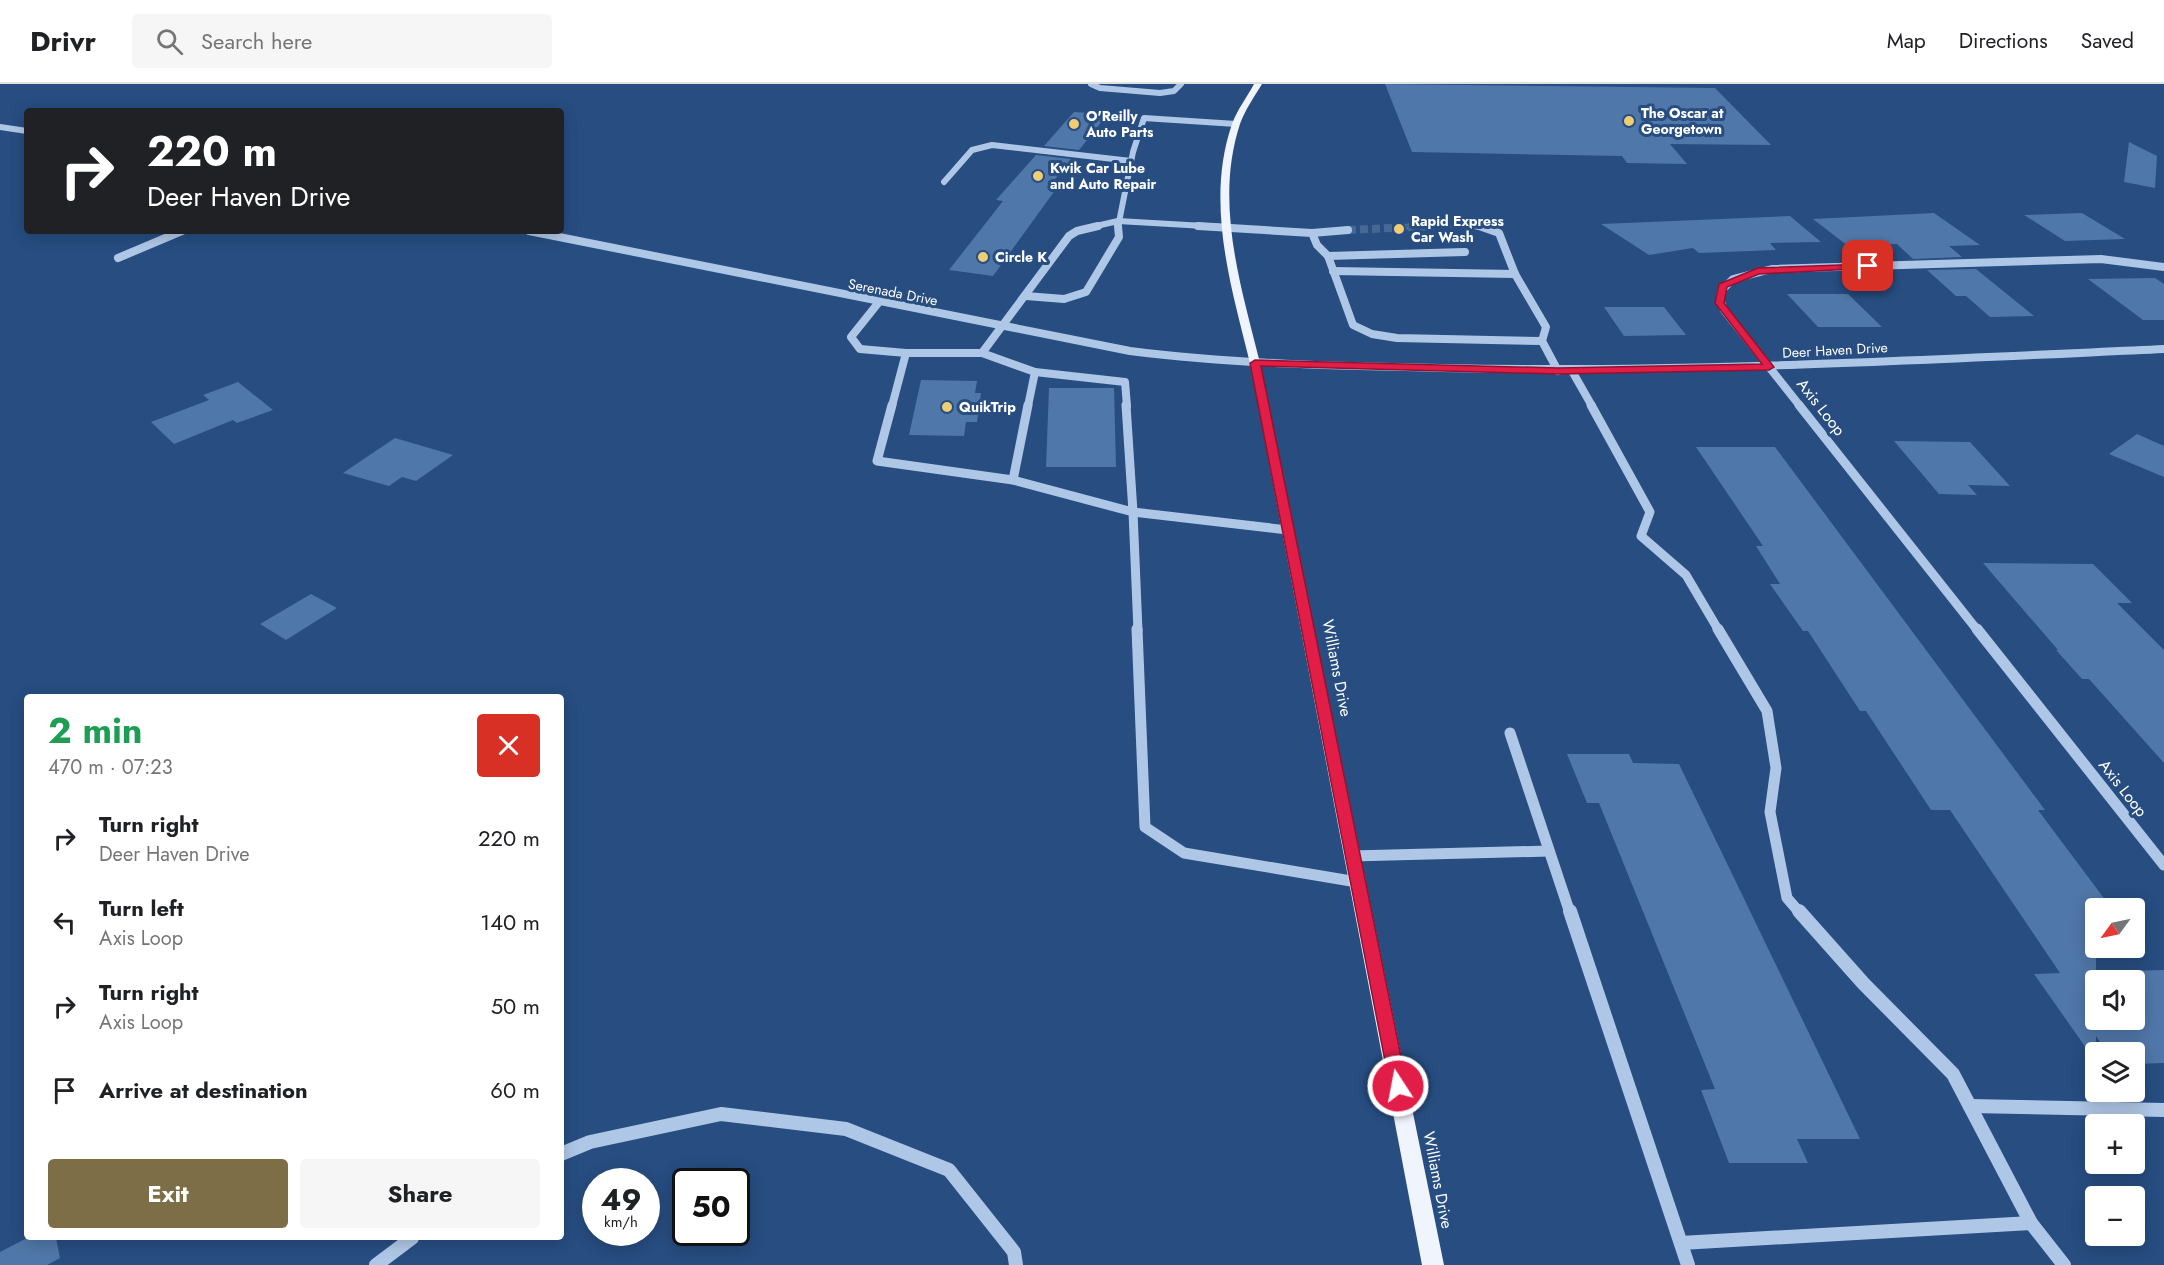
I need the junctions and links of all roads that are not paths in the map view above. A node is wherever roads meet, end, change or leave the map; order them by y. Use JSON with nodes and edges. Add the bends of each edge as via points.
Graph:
{"nodes":[{"id":1,"x":1091,"y":84,"type":"edge"},
{"id":2,"x":1180,"y":84,"type":"edge"},
{"id":3,"x":1258,"y":84,"type":"edge"},
{"id":4,"x":1236,"y":124,"type":"junction"},
{"id":5,"x":0,"y":127,"type":"edge"},
{"id":6,"x":24,"y":131,"type":"edge"},
{"id":7,"x":1131,"y":161,"type":"junction"},
{"id":8,"x":944,"y":182,"type":"dead end"},
{"id":9,"x":1118,"y":221,"type":"junction"},
{"id":10,"x":1454,"y":225,"type":"tunnel mouth"},
{"id":11,"x":1225,"y":229,"type":"junction"},
{"id":12,"x":1348,"y":231,"type":"tunnel mouth"},
{"id":13,"x":1312,"y":233,"type":"junction"},
{"id":14,"x":175,"y":234,"type":"edge"},
{"id":15,"x":544,"y":234,"type":"edge"},
{"id":16,"x":1465,"y":252,"type":"dead end"},
{"id":17,"x":1328,"y":256,"type":"junction"},
{"id":18,"x":118,"y":258,"type":"dead end"},
{"id":19,"x":2164,"y":267,"type":"edge"},
{"id":20,"x":1333,"y":272,"type":"junction"},
{"id":21,"x":1515,"y":274,"type":"junction"},
{"id":22,"x":1026,"y":296,"type":"junction"},
{"id":23,"x":879,"y":302,"type":"junction"},
{"id":24,"x":1004,"y":326,"type":"junction"},
{"id":25,"x":1542,"y":341,"type":"junction"},
{"id":26,"x":2164,"y":350,"type":"edge"},
{"id":27,"x":906,"y":353,"type":"junction"},
{"id":28,"x":982,"y":353,"type":"junction"},
{"id":29,"x":1255,"y":363,"type":"junction"},
{"id":30,"x":1769,"y":367,"type":"junction"},
{"id":31,"x":1558,"y":371,"type":"junction"},
{"id":32,"x":1572,"y":371,"type":"junction"},
{"id":33,"x":1035,"y":372,"type":"junction"},
{"id":34,"x":1013,"y":480,"type":"junction"},
{"id":35,"x":1133,"y":512,"type":"junction"},
{"id":36,"x":1288,"y":530,"type":"junction"},
{"id":37,"x":1510,"y":733,"type":"dead end"},
{"id":38,"x":1549,"y":851,"type":"junction"},
{"id":39,"x":1352,"y":856,"type":"junction"},
{"id":40,"x":2164,"y":865,"type":"edge"},
{"id":41,"x":1357,"y":882,"type":"junction"},
{"id":42,"x":1970,"y":1106,"type":"junction"},
{"id":43,"x":2164,"y":1110,"type":"edge"},
{"id":44,"x":564,"y":1153,"type":"edge"},
{"id":45,"x":2031,"y":1223,"type":"junction"},
{"id":46,"x":409,"y":1240,"type":"edge"},
{"id":47,"x":1681,"y":1243,"type":"junction"},
{"id":48,"x":376,"y":1265,"type":"edge"},
{"id":49,"x":1016,"y":1265,"type":"edge"},
{"id":50,"x":1433,"y":1265,"type":"edge"},
{"id":51,"x":1688,"y":1265,"type":"edge"},
{"id":52,"x":2064,"y":1265,"type":"edge"}],
"edges":[{"from":1,"to":2,"type":"street","via":[[1160,93],[1174,91]]},
{"from":3,"to":4,"type":"main road","name":"Williams Drive"},
{"from":4,"to":7,"type":"street","via":[[1144,118]]},
{"from":4,"to":11,"type":"main road","name":"Williams Drive","via":[[1226,173]]},
{"from":5,"to":6,"type":"street"},
{"from":7,"to":8,"type":"street","via":[[992,145],[972,150]]},
{"from":7,"to":9,"type":"street"},
{"from":9,"to":11,"type":"street"},
{"from":9,"to":22,"type":"street","via":[[1069,236]]},
{"from":9,"to":22,"type":"street","via":[[1119,237],[1086,292],[1065,300]]},
{"from":10,"to":21,"type":"street","via":[[1481,226],[1499,233]]},
{"from":11,"to":13,"type":"street"},
{"from":11,"to":29,"type":"main road","name":"Williams Drive"},
{"from":12,"to":13,"type":"street"},
{"from":13,"to":17,"type":"street"},
{"from":14,"to":18,"type":"street"},
{"from":15,"to":23,"type":"street","name":"Serenada Drive"},
{"from":16,"to":17,"type":"street"},
{"from":17,"to":20,"type":"street"},
{"from":19,"to":30,"type":"street","name":"Axis Loop","via":[[2101,259],[1772,269],[1752,273],[1723,286],[1720,303]]},
{"from":20,"to":21,"type":"street"},
{"from":20,"to":25,"type":"street","via":[[1353,325],[1372,334]]},
{"from":21,"to":25,"type":"street","via":[[1546,327]]},
{"from":22,"to":24,"type":"street"},
{"from":23,"to":24,"type":"street","name":"Serenada Drive"},
{"from":23,"to":27,"type":"street","via":[[851,337],[860,349]]},
{"from":24,"to":28,"type":"street"},
{"from":24,"to":29,"type":"street","name":"Serenada Drive","via":[[1156,356]]},
{"from":25,"to":31,"type":"street"},
{"from":26,"to":30,"type":"street","name":"Deer Haven Drive"},
{"from":27,"to":28,"type":"street"},
{"from":27,"to":34,"type":"street","via":[[877,460]]},
{"from":28,"to":33,"type":"street"},
{"from":29,"to":31,"type":"street","name":"Deer Haven Drive"},
{"from":29,"to":36,"type":"main road","name":"Williams Drive"},
{"from":30,"to":32,"type":"street","name":"Deer Haven Drive"},
{"from":30,"to":40,"type":"street","name":"Axis Loop"},
{"from":31,"to":32,"type":"street","name":"Deer Haven Drive"},
{"from":32,"to":42,"type":"street","via":[[1650,512],[1641,536],[1686,575],[1767,711],[1776,768],[1770,812],[1787,898],[1863,983],[1953,1074]]},
{"from":33,"to":34,"type":"street"},
{"from":33,"to":35,"type":"street","via":[[1125,382]]},
{"from":34,"to":35,"type":"street"},
{"from":35,"to":36,"type":"street"},
{"from":35,"to":41,"type":"street","via":[[1145,827],[1184,853]]},
{"from":36,"to":39,"type":"main road","name":"Williams Drive"},
{"from":37,"to":38,"type":"street"},
{"from":38,"to":39,"type":"street"},
{"from":38,"to":47,"type":"street"},
{"from":39,"to":41,"type":"main road","name":"Williams Drive"},
{"from":41,"to":50,"type":"main road","name":"Williams Drive"},
{"from":42,"to":43,"type":"street"},
{"from":42,"to":45,"type":"street"},
{"from":44,"to":49,"type":"street","via":[[590,1142],[721,1114],[846,1129],[950,1170],[1014,1252]]},
{"from":45,"to":47,"type":"street"},
{"from":45,"to":52,"type":"street"},
{"from":46,"to":48,"type":"street"},
{"from":47,"to":51,"type":"street"}]}
